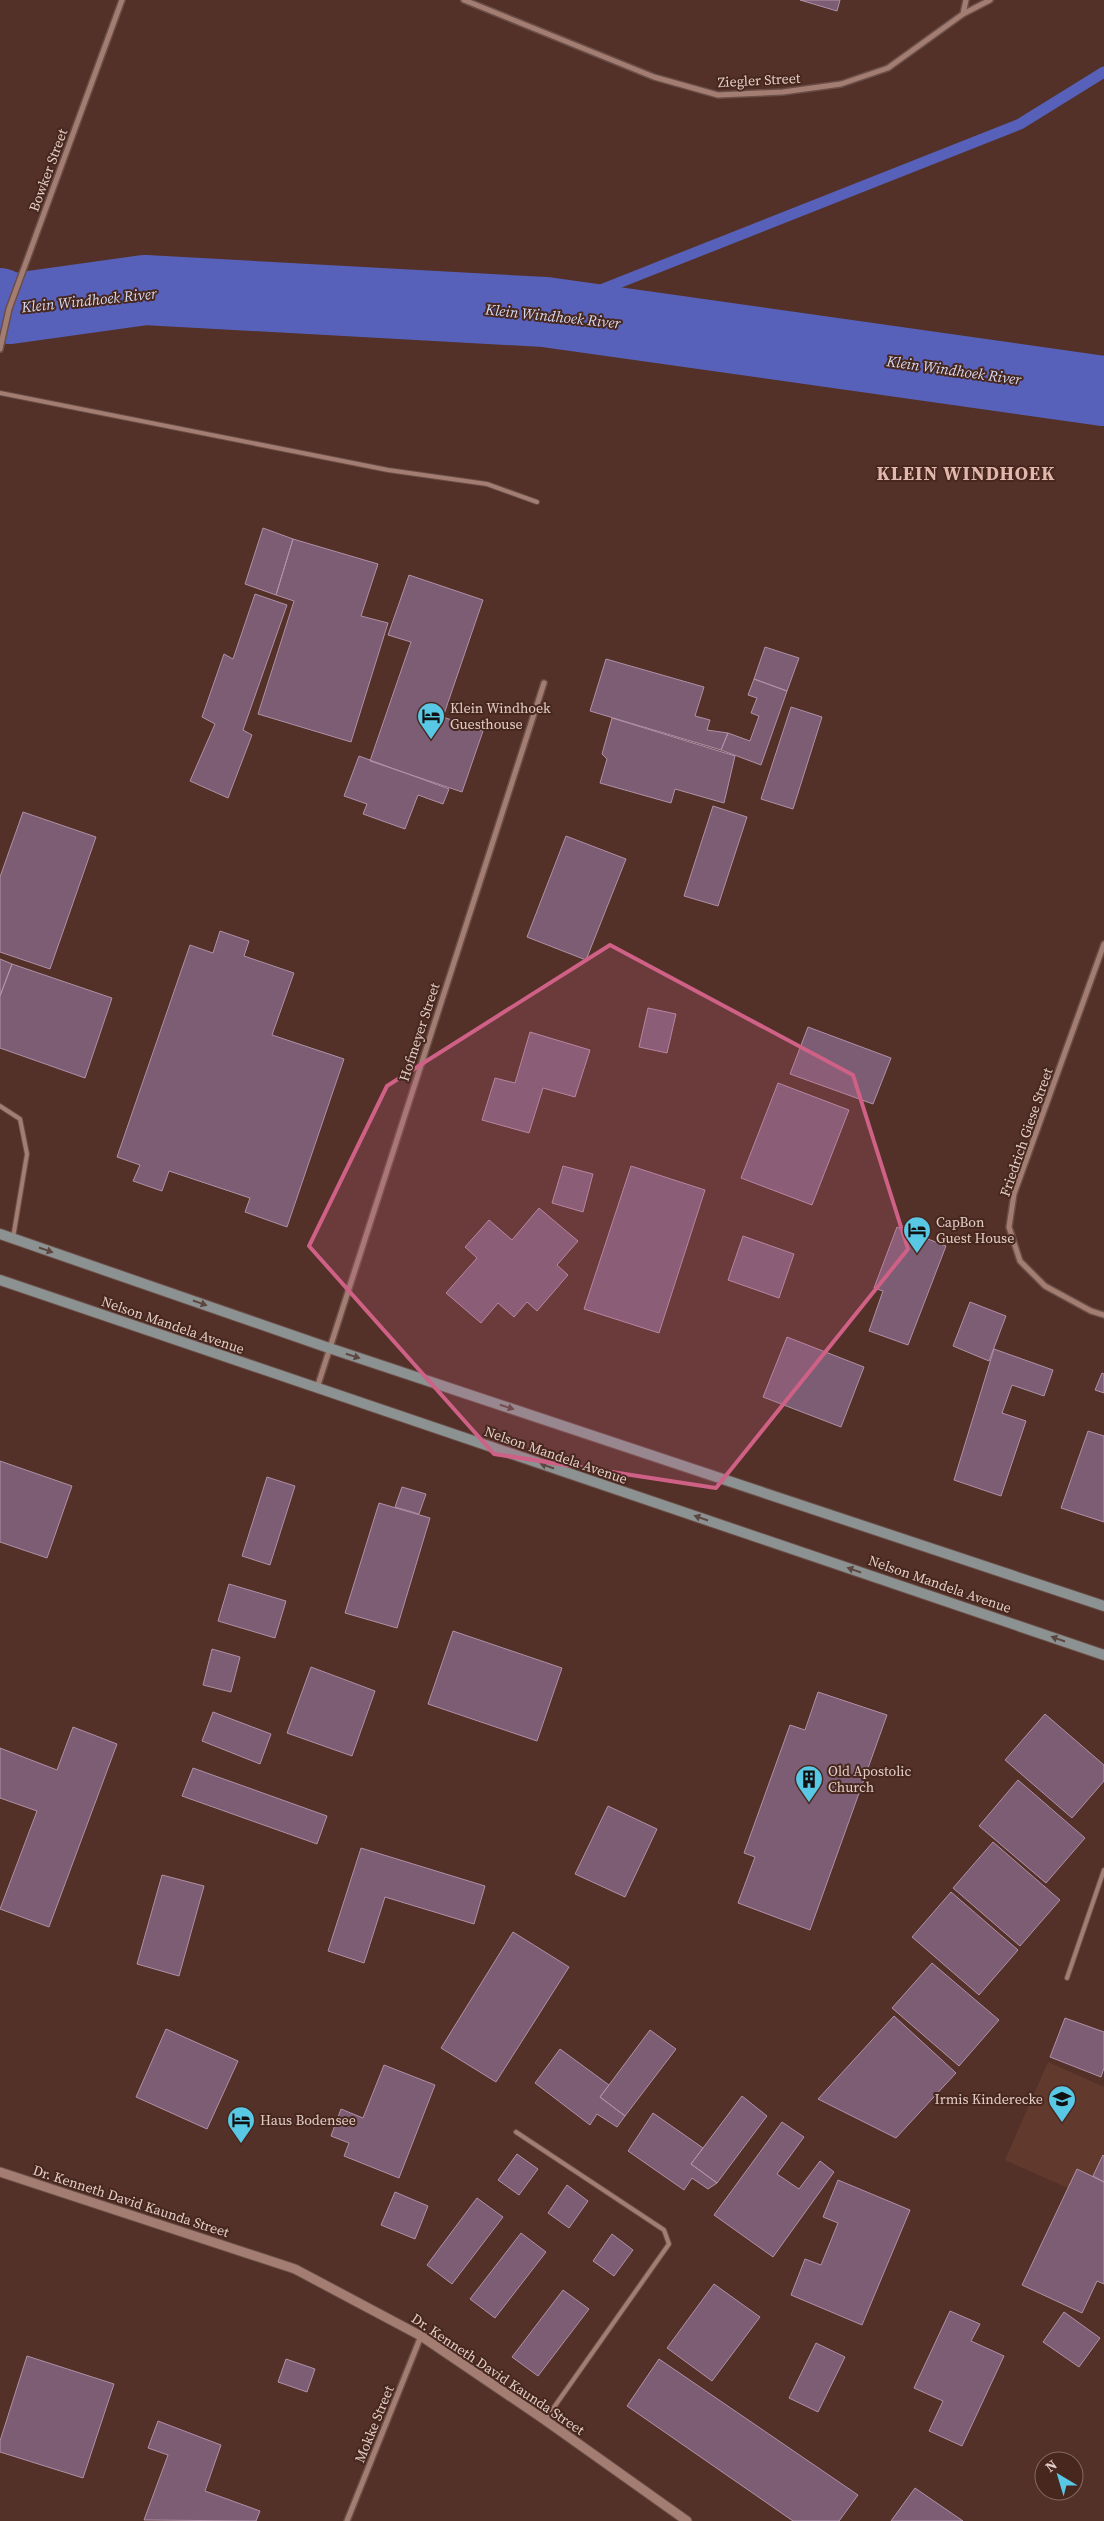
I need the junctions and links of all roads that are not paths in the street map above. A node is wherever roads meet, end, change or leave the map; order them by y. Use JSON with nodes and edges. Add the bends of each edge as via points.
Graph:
{"nodes":[{"id":1,"x":122,"y":0,"type":"edge"},
{"id":2,"x":464,"y":0,"type":"edge"},
{"id":3,"x":966,"y":0,"type":"edge"},
{"id":4,"x":990,"y":0,"type":"edge"},
{"id":5,"x":963,"y":14,"type":"junction"},
{"id":6,"x":0,"y":349,"type":"edge"},
{"id":7,"x":0,"y":393,"type":"edge"},
{"id":8,"x":537,"y":502,"type":"dead end"},
{"id":9,"x":544,"y":683,"type":"dead end"},
{"id":10,"x":1104,"y":944,"type":"edge"},
{"id":11,"x":0,"y":1106,"type":"edge"},
{"id":12,"x":0,"y":1234,"type":"edge"},
{"id":13,"x":13,"y":1239,"type":"junction"},
{"id":14,"x":0,"y":1280,"type":"edge"},
{"id":15,"x":1104,"y":1316,"type":"edge"},
{"id":16,"x":329,"y":1348,"type":"junction"},
{"id":17,"x":316,"y":1388,"type":"junction"},
{"id":18,"x":1104,"y":1606,"type":"edge"},
{"id":19,"x":1104,"y":1655,"type":"edge"},
{"id":20,"x":1104,"y":1870,"type":"edge"},
{"id":21,"x":1068,"y":1978,"type":"dead end"},
{"id":22,"x":516,"y":2132,"type":"dead end"},
{"id":23,"x":0,"y":2172,"type":"edge"},
{"id":24,"x":421,"y":2336,"type":"junction"},
{"id":25,"x":545,"y":2420,"type":"junction"},
{"id":26,"x":347,"y":2521,"type":"edge"},
{"id":27,"x":687,"y":2521,"type":"edge"}],
"edges":[{"from":1,"to":6,"type":"street","name":"Bowker Street","via":[[9,309]]},
{"from":2,"to":5,"type":"street","name":"Ziegler Street","via":[[654,77],[718,95],[782,92],[841,84],[888,68]]},
{"from":3,"to":5,"type":"street"},
{"from":4,"to":5,"type":"street","name":"Ziegler Street"},
{"from":7,"to":8,"type":"lane","via":[[388,470],[487,484]]},
{"from":9,"to":16,"type":"street","name":"Hofmeyer Street"},
{"from":10,"to":15,"type":"street","name":"Friedrich Giese Street","via":[[1014,1194],[1009,1227],[1020,1260],[1045,1286]]},
{"from":11,"to":13,"type":"lane","via":[[20,1119],[27,1154]]},
{"from":12,"to":13,"type":"main road"},
{"from":13,"to":16,"type":"main road","one_way":true},
{"from":14,"to":17,"type":"main road","name":"Nelson Mandela Avenue"},
{"from":16,"to":17,"type":"street","name":"Hofmeyer Street"},
{"from":16,"to":18,"type":"main road","one_way":true},
{"from":19,"to":17,"type":"main road","name":"Nelson Mandela Avenue","one_way":true},
{"from":20,"to":21,"type":"lane"},
{"from":22,"to":25,"type":"lane","via":[[664,2230],[669,2244]]},
{"from":23,"to":24,"type":"street","name":"Dr. Kenneth David Kaunda Street","via":[[295,2268]]},
{"from":24,"to":25,"type":"street","name":"Dr. Kenneth David Kaunda Street"},
{"from":24,"to":26,"type":"street","name":"Mokke Street"},
{"from":25,"to":27,"type":"street","name":"Dr. Kenneth David Kaunda Street"}]}
